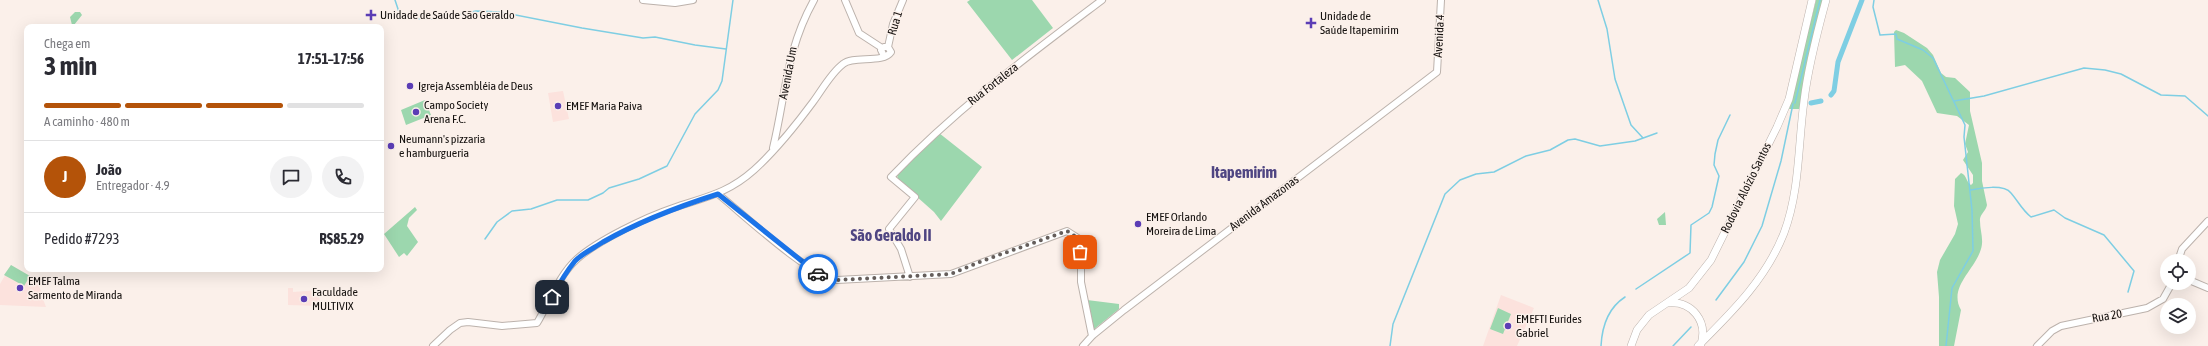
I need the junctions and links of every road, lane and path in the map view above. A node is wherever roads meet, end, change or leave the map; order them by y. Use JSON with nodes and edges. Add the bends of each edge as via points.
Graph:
{"nodes":[{"id":1,"x":644,"y":0,"type":"edge"},
{"id":2,"x":693,"y":0,"type":"edge"},
{"id":3,"x":814,"y":0,"type":"edge"},
{"id":4,"x":845,"y":0,"type":"edge"},
{"id":5,"x":904,"y":0,"type":"edge"},
{"id":6,"x":1102,"y":0,"type":"edge"},
{"id":7,"x":1441,"y":0,"type":"edge"},
{"id":8,"x":1812,"y":0,"type":"edge"},
{"id":9,"x":1826,"y":0,"type":"edge"},
{"id":10,"x":885,"y":48,"type":"junction"},
{"id":11,"x":1437,"y":72,"type":"joint"},
{"id":12,"x":773,"y":150,"type":"junction"},
{"id":13,"x":718,"y":194,"type":"junction"},
{"id":14,"x":2208,"y":221,"type":"edge"},
{"id":15,"x":2180,"y":254,"type":"edge"},
{"id":16,"x":910,"y":277,"type":"junction"},
{"id":17,"x":2196,"y":283,"type":"edge"},
{"id":18,"x":2208,"y":288,"type":"edge"},
{"id":19,"x":2168,"y":290,"type":"edge"},
{"id":20,"x":1664,"y":304,"type":"junction"},
{"id":21,"x":1092,"y":336,"type":"junction"},
{"id":22,"x":1700,"y":345,"type":"edge"},
{"id":23,"x":433,"y":346,"type":"edge"},
{"id":24,"x":1083,"y":346,"type":"edge"},
{"id":25,"x":1631,"y":346,"type":"edge"},
{"id":26,"x":2037,"y":346,"type":"edge"}],
"edges":[{"from":1,"to":2,"type":"street","via":[[670,3]]},
{"from":3,"to":12,"type":"street","name":"Avenida Um","via":[[795,40]]},
{"from":4,"to":10,"type":"street","via":[[858,33]]},
{"from":5,"to":10,"type":"street","name":"Rua 1"},
{"from":6,"to":16,"type":"street","name":"Rua Fortaleza","via":[[980,93],[923,144],[891,177],[915,197],[889,229],[901,249]]},
{"from":7,"to":11,"type":"street","name":"Avenida 4"},
{"from":8,"to":20,"type":"main road","name":"Rodovia Aloízio Santos","via":[[1789,99],[1777,127],[1703,272],[1683,293]]},
{"from":9,"to":22,"type":"main road","via":[[1807,85],[1797,178],[1784,234],[1768,265],[1749,293]]},
{"from":10,"to":12,"type":"street","name":"Rua 1","via":[[891,52],[888,56],[871,60],[851,60],[842,64]]},
{"from":11,"to":21,"type":"street","name":"Avenida Amazonas"},
{"from":12,"to":13,"type":"street","via":[[754,170]]},
{"from":13,"to":16,"type":"street","via":[[807,266],[828,279]]},
{"from":13,"to":23,"type":"street","via":[[635,224],[588,251],[567,271],[537,323],[502,326],[460,323]]},
{"from":14,"to":15,"type":"street"},
{"from":16,"to":21,"type":"street","via":[[951,274],[1067,231],[1081,240],[1081,282]]},
{"from":17,"to":18,"type":"street"},
{"from":19,"to":26,"type":"street","name":"Rua 20","via":[[2162,299],[2147,308],[2061,326]]},
{"from":20,"to":22,"type":"main road","via":[[1681,304],[1696,313],[1702,326]]},
{"from":20,"to":25,"type":"main road","name":"Rodovia Aloízio Santos","via":[[1642,324]]},
{"from":21,"to":24,"type":"street","name":"Avenida Amazonas"}]}
